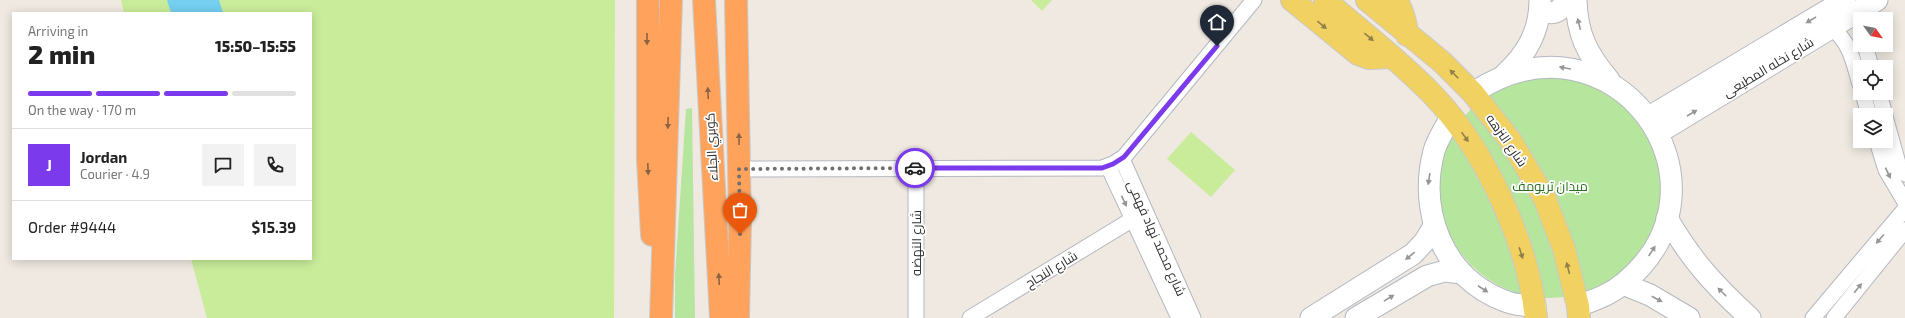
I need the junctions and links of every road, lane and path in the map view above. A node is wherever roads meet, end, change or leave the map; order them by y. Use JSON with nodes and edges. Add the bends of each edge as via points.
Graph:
{"nodes":[{"id":1,"x":648,"y":0,"type":"edge"},
{"id":2,"x":670,"y":0,"type":"edge"},
{"id":3,"x":704,"y":0,"type":"edge"},
{"id":4,"x":736,"y":0,"type":"edge"},
{"id":5,"x":1254,"y":0,"type":"edge"},
{"id":6,"x":1292,"y":0,"type":"edge"},
{"id":7,"x":1325,"y":0,"type":"edge"},
{"id":8,"x":1367,"y":0,"type":"edge"},
{"id":9,"x":1396,"y":0,"type":"edge"},
{"id":10,"x":1565,"y":0,"type":"edge"},
{"id":11,"x":1576,"y":0,"type":"edge"},
{"id":12,"x":1877,"y":0,"type":"edge"},
{"id":13,"x":1540,"y":4,"type":"edge"},
{"id":14,"x":1847,"y":9,"type":"edge"},
{"id":15,"x":1832,"y":28,"type":"junction"},
{"id":16,"x":1408,"y":35,"type":"junction"},
{"id":17,"x":1392,"y":56,"type":"junction"},
{"id":18,"x":1853,"y":60,"type":"edge"},
{"id":19,"x":1505,"y":75,"type":"junction"},
{"id":20,"x":1610,"y":82,"type":"junction"},
{"id":21,"x":1473,"y":93,"type":"junction"},
{"id":22,"x":1451,"y":116,"type":"junction"},
{"id":23,"x":1654,"y":125,"type":"junction"},
{"id":24,"x":1893,"y":145,"type":"edge"},
{"id":25,"x":1879,"y":148,"type":"edge"},
{"id":26,"x":1122,"y":159,"type":"junction"},
{"id":27,"x":1108,"y":166,"type":"junction"},
{"id":28,"x":916,"y":168,"type":"junction"},
{"id":29,"x":739,"y":169,"type":"junction"},
{"id":30,"x":1905,"y":174,"type":"edge"},
{"id":31,"x":1905,"y":202,"type":"edge"},
{"id":32,"x":1905,"y":209,"type":"edge"},
{"id":33,"x":1667,"y":218,"type":"junction"},
{"id":34,"x":1133,"y":219,"type":"junction"},
{"id":35,"x":1434,"y":226,"type":"junction"},
{"id":36,"x":1905,"y":230,"type":"edge"},
{"id":37,"x":1462,"y":273,"type":"junction"},
{"id":38,"x":662,"y":277,"type":"junction"},
{"id":39,"x":1623,"y":284,"type":"junction"},
{"id":40,"x":1536,"y":312,"type":"edge"},
{"id":41,"x":1578,"y":312,"type":"edge"},
{"id":42,"x":661,"y":318,"type":"edge"},
{"id":43,"x":721,"y":318,"type":"edge"},
{"id":44,"x":738,"y":318,"type":"edge"},
{"id":45,"x":916,"y":318,"type":"edge"},
{"id":46,"x":970,"y":318,"type":"edge"},
{"id":47,"x":1179,"y":318,"type":"edge"},
{"id":48,"x":1193,"y":318,"type":"edge"},
{"id":49,"x":1311,"y":318,"type":"edge"},
{"id":50,"x":1356,"y":318,"type":"edge"},
{"id":51,"x":1689,"y":318,"type":"edge"},
{"id":52,"x":1750,"y":318,"type":"edge"},
{"id":53,"x":1813,"y":318,"type":"edge"},
{"id":54,"x":1834,"y":318,"type":"edge"}],
"edges":[{"from":1,"to":38,"type":"highway","one_way":true,"via":[[649,201],[652,235]]},
{"from":2,"to":38,"type":"highway","one_way":true},
{"from":43,"to":3,"type":"highway","name":"كوبري الجلاء","one_way":true},
{"from":29,"to":4,"type":"highway","one_way":true},
{"from":5,"to":26,"type":"street"},
{"from":6,"to":17,"type":"main road","one_way":true,"via":[[1358,54],[1369,58]]},
{"from":7,"to":17,"type":"main road","one_way":true},
{"from":8,"to":16,"type":"main road","name":"شارع النزهه"},
{"from":9,"to":16,"type":"main road","via":[[1405,17]]},
{"from":10,"to":13,"type":"street","via":[[1561,8],[1555,12],[1546,12]]},
{"from":20,"to":11,"type":"street","one_way":true,"via":[[1583,42],[1577,19]]},
{"from":12,"to":14,"type":"street","name":"شارع نخله المطيعى"},
{"from":13,"to":19,"type":"street","via":[[1538,27],[1530,45]]},
{"from":14,"to":15,"type":"street","name":"شارع نخله المطيعى"},
{"from":14,"to":23,"type":"street","name":"شارع نخله المطيعى","one_way":true},
{"from":15,"to":18,"type":"street","via":[[1842,36]]},
{"from":23,"to":15,"type":"street","name":"شارع نخله المطيعى","one_way":true},
{"from":21,"to":16,"type":"main road","name":"شارع النزهه","one_way":true,"via":[[1442,62]]},
{"from":17,"to":22,"type":"main road","via":[[1433,94]]},
{"from":20,"to":19,"type":"street","one_way":true,"via":[[1585,71],[1558,66],[1531,67]]},
{"from":19,"to":21,"type":"street"},
{"from":20,"to":23,"type":"street","via":[[1632,98]]},
{"from":41,"to":21,"type":"main road","name":"شارع النزهه","one_way":true,"via":[[1564,249],[1544,197],[1510,140]]},
{"from":22,"to":35,"type":"street","one_way":true,"via":[[1434,150],[1428,188]]},
{"from":22,"to":40,"type":"main road","one_way":true,"via":[[1481,160],[1510,217]]},
{"from":23,"to":33,"type":"street","via":[[1666,154],[1670,175]]},
{"from":24,"to":30,"type":"street","via":[[1898,163]]},
{"from":25,"to":31,"type":"street","one_way":true,"via":[[1886,170]]},
{"from":26,"to":27,"type":"street"},
{"from":26,"to":48,"type":"street","name":"شارع محمد نهاد فهمى"},
{"from":27,"to":28,"type":"street"},
{"from":27,"to":34,"type":"street","name":"شارع محمد نهاد فهمى","one_way":true},
{"from":28,"to":29,"type":"street"},
{"from":28,"to":45,"type":"street","name":"شارع النهضه"},
{"from":29,"to":44,"type":"highway"},
{"from":32,"to":53,"type":"street","one_way":true},
{"from":39,"to":33,"type":"street","one_way":true,"via":[[1642,266],[1657,244]]},
{"from":52,"to":33,"type":"street","one_way":true,"via":[[1702,271],[1683,246]]},
{"from":34,"to":46,"type":"street","name":"شارع النجاح"},
{"from":34,"to":47,"type":"street","name":"شارع محمد نهاد فهمى"},
{"from":35,"to":37,"type":"street","via":[[1441,243]]},
{"from":35,"to":49,"type":"street","one_way":true,"via":[[1413,254]]},
{"from":54,"to":36,"type":"street","one_way":true},
{"from":37,"to":40,"type":"street","one_way":true,"via":[[1482,290],[1506,302]]},
{"from":50,"to":37,"type":"street","one_way":true,"via":[[1427,276],[1445,271]]},
{"from":38,"to":42,"type":"highway"},
{"from":39,"to":41,"type":"street"},
{"from":39,"to":51,"type":"street","one_way":true,"via":[[1650,295]]}]}
